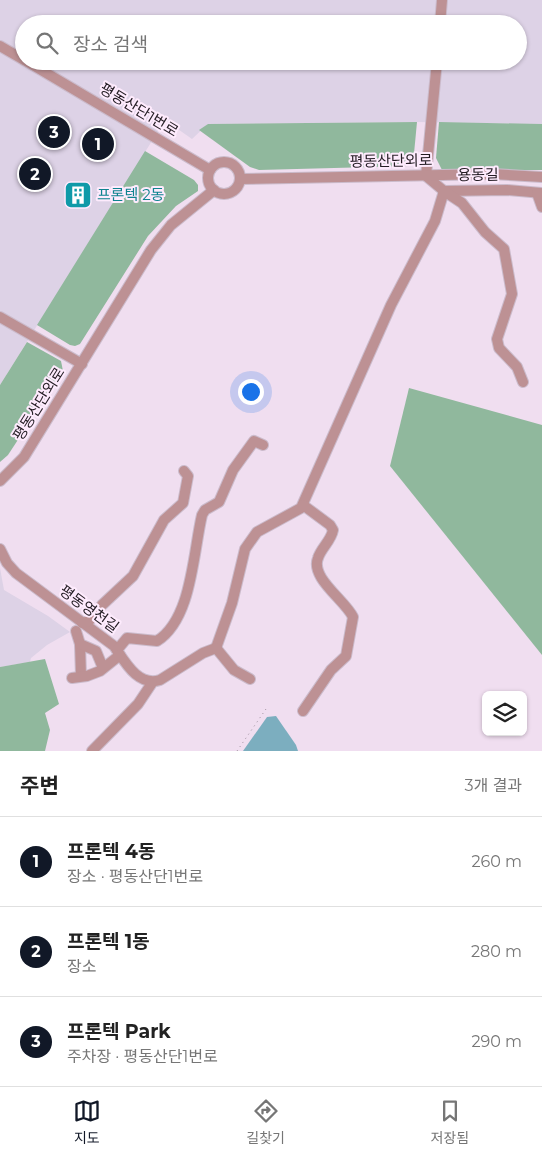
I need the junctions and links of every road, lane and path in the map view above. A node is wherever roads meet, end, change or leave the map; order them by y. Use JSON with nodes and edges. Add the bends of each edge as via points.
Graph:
{"nodes":[{"id":1,"x":442,"y":0,"type":"edge"},
{"id":2,"x":441,"y":15,"type":"edge"},
{"id":3,"x":0,"y":46,"type":"edge"},
{"id":4,"x":15,"y":54,"type":"edge"},
{"id":5,"x":42,"y":70,"type":"edge"},
{"id":6,"x":436,"y":70,"type":"edge"},
{"id":7,"x":210,"y":170,"type":"junction"},
{"id":8,"x":426,"y":176,"type":"junction"},
{"id":9,"x":542,"y":177,"type":"edge"},
{"id":10,"x":240,"y":179,"type":"junction"},
{"id":11,"x":214,"y":190,"type":"junction"},
{"id":12,"x":444,"y":192,"type":"junction"},
{"id":13,"x":539,"y":193,"type":"edge"},
{"id":14,"x":542,"y":207,"type":"edge"},
{"id":15,"x":0,"y":316,"type":"edge"},
{"id":16,"x":82,"y":364,"type":"junction"},
{"id":17,"x":523,"y":382,"type":"dead end"},
{"id":18,"x":263,"y":445,"type":"dead end"},
{"id":19,"x":184,"y":472,"type":"dead end"},
{"id":20,"x":0,"y":481,"type":"edge"},
{"id":21,"x":303,"y":505,"type":"junction"},
{"id":22,"x":0,"y":549,"type":"edge"},
{"id":23,"x":79,"y":627,"type":"junction"},
{"id":24,"x":80,"y":644,"type":"junction"},
{"id":25,"x":216,"y":648,"type":"junction"},
{"id":26,"x":118,"y":653,"type":"junction"},
{"id":27,"x":103,"y":668,"type":"junction"},
{"id":28,"x":250,"y":680,"type":"dead end"},
{"id":29,"x":152,"y":683,"type":"junction"},
{"id":30,"x":266,"y":709,"type":"dead end"},
{"id":31,"x":303,"y":711,"type":"dead end"},
{"id":32,"x":92,"y":751,"type":"edge"},
{"id":33,"x":237,"y":751,"type":"edge"}],
"edges":[{"from":1,"to":2,"type":"street"},
{"from":3,"to":4,"type":"street","name":"평동산단1번로"},
{"from":5,"to":7,"type":"street","name":"평동산단1번로"},
{"from":6,"to":8,"type":"street"},
{"from":7,"to":10,"type":"street","via":[[219,163],[229,163],[237,169]]},
{"from":7,"to":11,"type":"street","via":[[209,180]]},
{"from":8,"to":9,"type":"street","name":"평동산단외로","via":[[492,174]]},
{"from":8,"to":10,"type":"street","name":"평동산단외로"},
{"from":8,"to":12,"type":"street","name":"용동길"},
{"from":10,"to":11,"type":"street","via":[[236,188],[228,193]]},
{"from":11,"to":16,"type":"street","name":"평동산단외로","via":[[171,225],[151,250]]},
{"from":12,"to":13,"type":"street","name":"용동길","via":[[507,190]]},
{"from":12,"to":17,"type":"street","via":[[462,203],[485,232],[504,249],[512,294],[497,339],[499,348],[517,367]]},
{"from":12,"to":21,"type":"street","via":[[435,221],[391,305]]},
{"from":13,"to":14,"type":"street","name":"용동길"},
{"from":15,"to":16,"type":"street","name":"평동산단외로"},
{"from":16,"to":20,"type":"street","name":"평동산단외로","via":[[24,457]]},
{"from":18,"to":26,"type":"street","via":[[254,442],[249,445],[233,470],[219,502],[202,515],[185,596],[172,629],[157,641],[127,638]]},
{"from":19,"to":23,"type":"street","via":[[188,476],[183,503],[164,520],[133,576],[89,621]]},
{"from":21,"to":25,"type":"street","via":[[298,512],[257,532],[250,540]]},
{"from":21,"to":31,"type":"street","via":[[333,530],[318,558],[317,568],[352,614],[353,622],[344,660],[331,670]]},
{"from":22,"to":23,"type":"street","name":"평동영천길","via":[[16,573]]},
{"from":23,"to":24,"type":"street"},
{"from":23,"to":26,"type":"street","name":"평동영천길"},
{"from":24,"to":27,"type":"street","via":[[96,651]]},
{"from":24,"to":27,"type":"street","via":[[76,677],[87,676]]},
{"from":25,"to":28,"type":"street","via":[[234,670]]},
{"from":25,"to":29,"type":"street"},
{"from":26,"to":27,"type":"street"},
{"from":26,"to":29,"type":"street","name":"평동영천길","via":[[142,680]]},
{"from":29,"to":32,"type":"street","via":[[138,704]]},
{"from":30,"to":33,"type":"path"}]}
